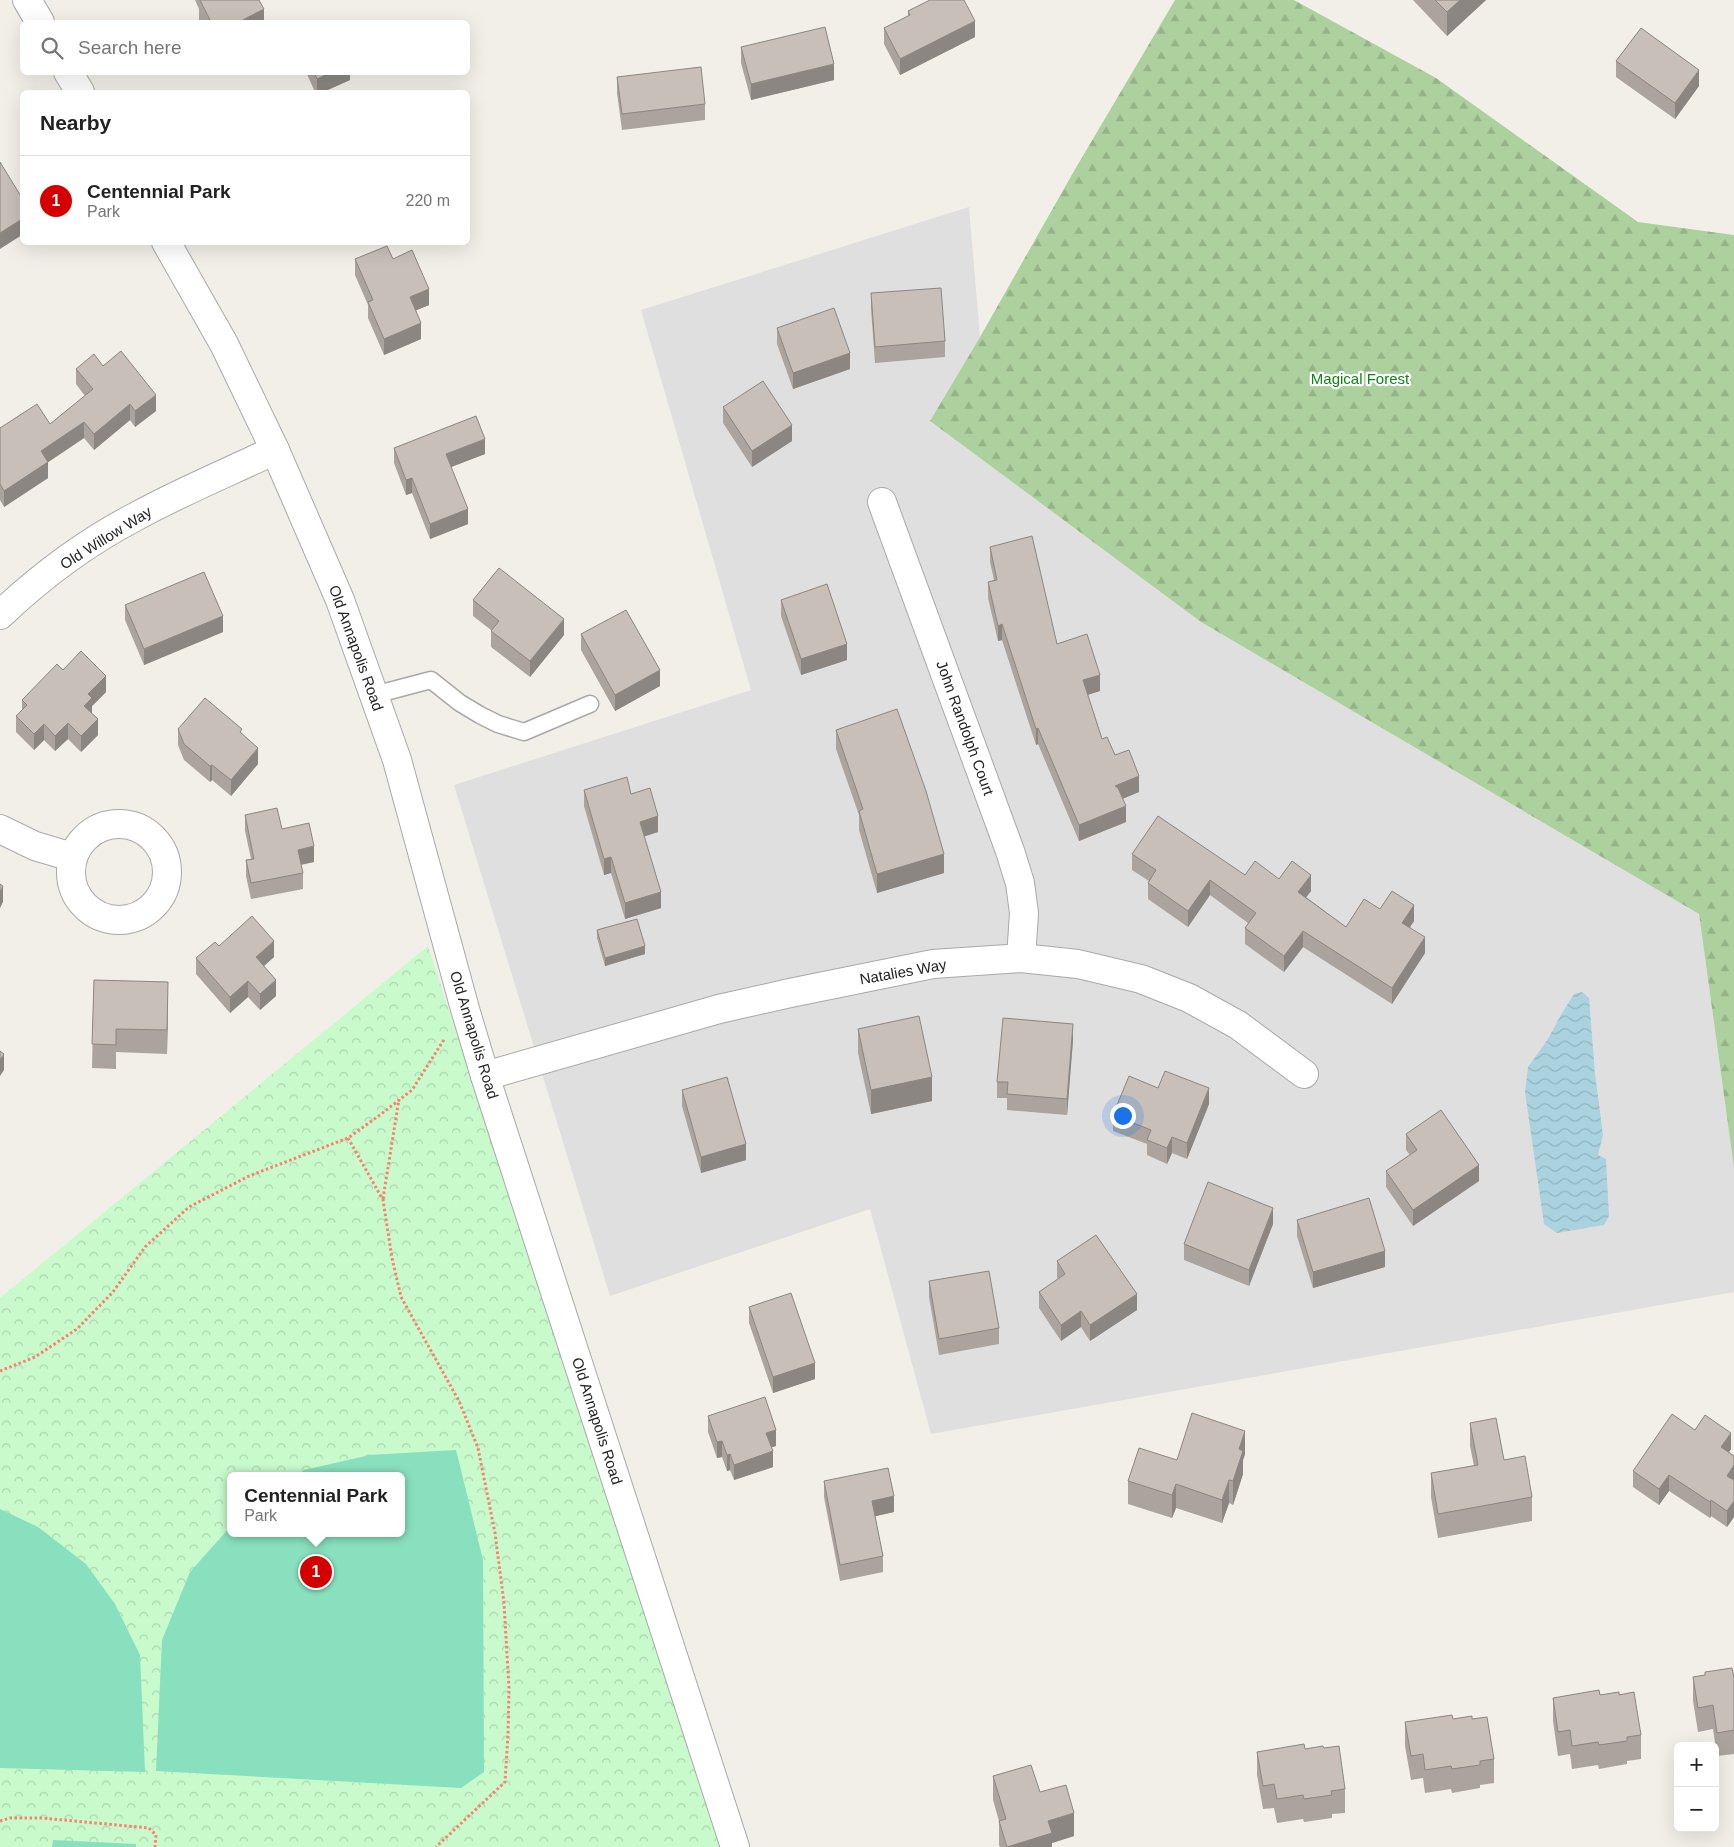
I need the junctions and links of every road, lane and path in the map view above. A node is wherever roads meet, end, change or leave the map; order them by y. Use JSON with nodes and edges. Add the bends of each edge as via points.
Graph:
{"nodes":[{"id":1,"x":27,"y":0,"type":"edge"},
{"id":2,"x":39,"y":20,"type":"edge"},
{"id":3,"x":70,"y":75,"type":"edge"},
{"id":4,"x":79,"y":90,"type":"edge"},
{"id":5,"x":168,"y":245,"type":"edge"},
{"id":6,"x":275,"y":450,"type":"junction"},
{"id":7,"x":882,"y":502,"type":"dead end"},
{"id":8,"x":0,"y":615,"type":"edge"},
{"id":9,"x":374,"y":695,"type":"junction"},
{"id":10,"x":590,"y":704,"type":"dead end"},
{"id":11,"x":0,"y":829,"type":"edge"},
{"id":12,"x":72,"y":857,"type":"dead end"},
{"id":13,"x":1021,"y":958,"type":"junction"},
{"id":14,"x":465,"y":1009,"type":"junction"},
{"id":15,"x":1304,"y":1074,"type":"dead end"},
{"id":16,"x":485,"y":1076,"type":"junction"},
{"id":17,"x":400,"y":1099,"type":"junction"},
{"id":18,"x":348,"y":1138,"type":"junction"},
{"id":19,"x":383,"y":1200,"type":"junction"},
{"id":20,"x":0,"y":1371,"type":"edge"},
{"id":21,"x":0,"y":1821,"type":"edge"},
{"id":22,"x":156,"y":1847,"type":"edge"},
{"id":23,"x":436,"y":1847,"type":"edge"},
{"id":24,"x":735,"y":1847,"type":"edge"}],
"edges":[{"from":1,"to":2,"type":"street"},
{"from":3,"to":4,"type":"street"},
{"from":5,"to":6,"type":"street","name":"Old Annapolis Road","via":[[224,344]]},
{"from":6,"to":8,"type":"street","name":"Old Willow Way","via":[[134,517],[72,556]]},
{"from":6,"to":9,"type":"street","name":"Old Annapolis Road","via":[[340,600]]},
{"from":7,"to":13,"type":"street","name":"John Randolph Court","via":[[1018,875],[1024,913]]},
{"from":9,"to":10,"type":"lane","via":[[431,680],[460,704],[498,724],[524,732]]},
{"from":9,"to":14,"type":"street","name":"Old Annapolis Road","via":[[397,760]]},
{"from":11,"to":12,"type":"street","via":[[35,846]]},
{"from":13,"to":15,"type":"street","name":"Natalies Way","via":[[1078,964],[1141,979],[1189,998],[1238,1025]]},
{"from":13,"to":16,"type":"street","name":"Natalies Way","via":[[933,964],[790,993],[719,1009]]},
{"from":14,"to":16,"type":"street","name":"Old Annapolis Road"},
{"from":14,"to":17,"type":"path","via":[[412,1090]]},
{"from":16,"to":24,"type":"street","name":"Old Annapolis Road"},
{"from":17,"to":18,"type":"path"},
{"from":17,"to":19,"type":"path"},
{"from":18,"to":19,"type":"path"},
{"from":18,"to":20,"type":"path","via":[[249,1176],[189,1207],[145,1247],[113,1292],[77,1329],[35,1357]]},
{"from":19,"to":23,"type":"path","via":[[400,1297],[459,1401],[478,1448],[495,1533],[504,1603],[509,1688],[505,1782]]},
{"from":21,"to":22,"type":"path","via":[[42,1818],[149,1828],[156,1835]]}]}
